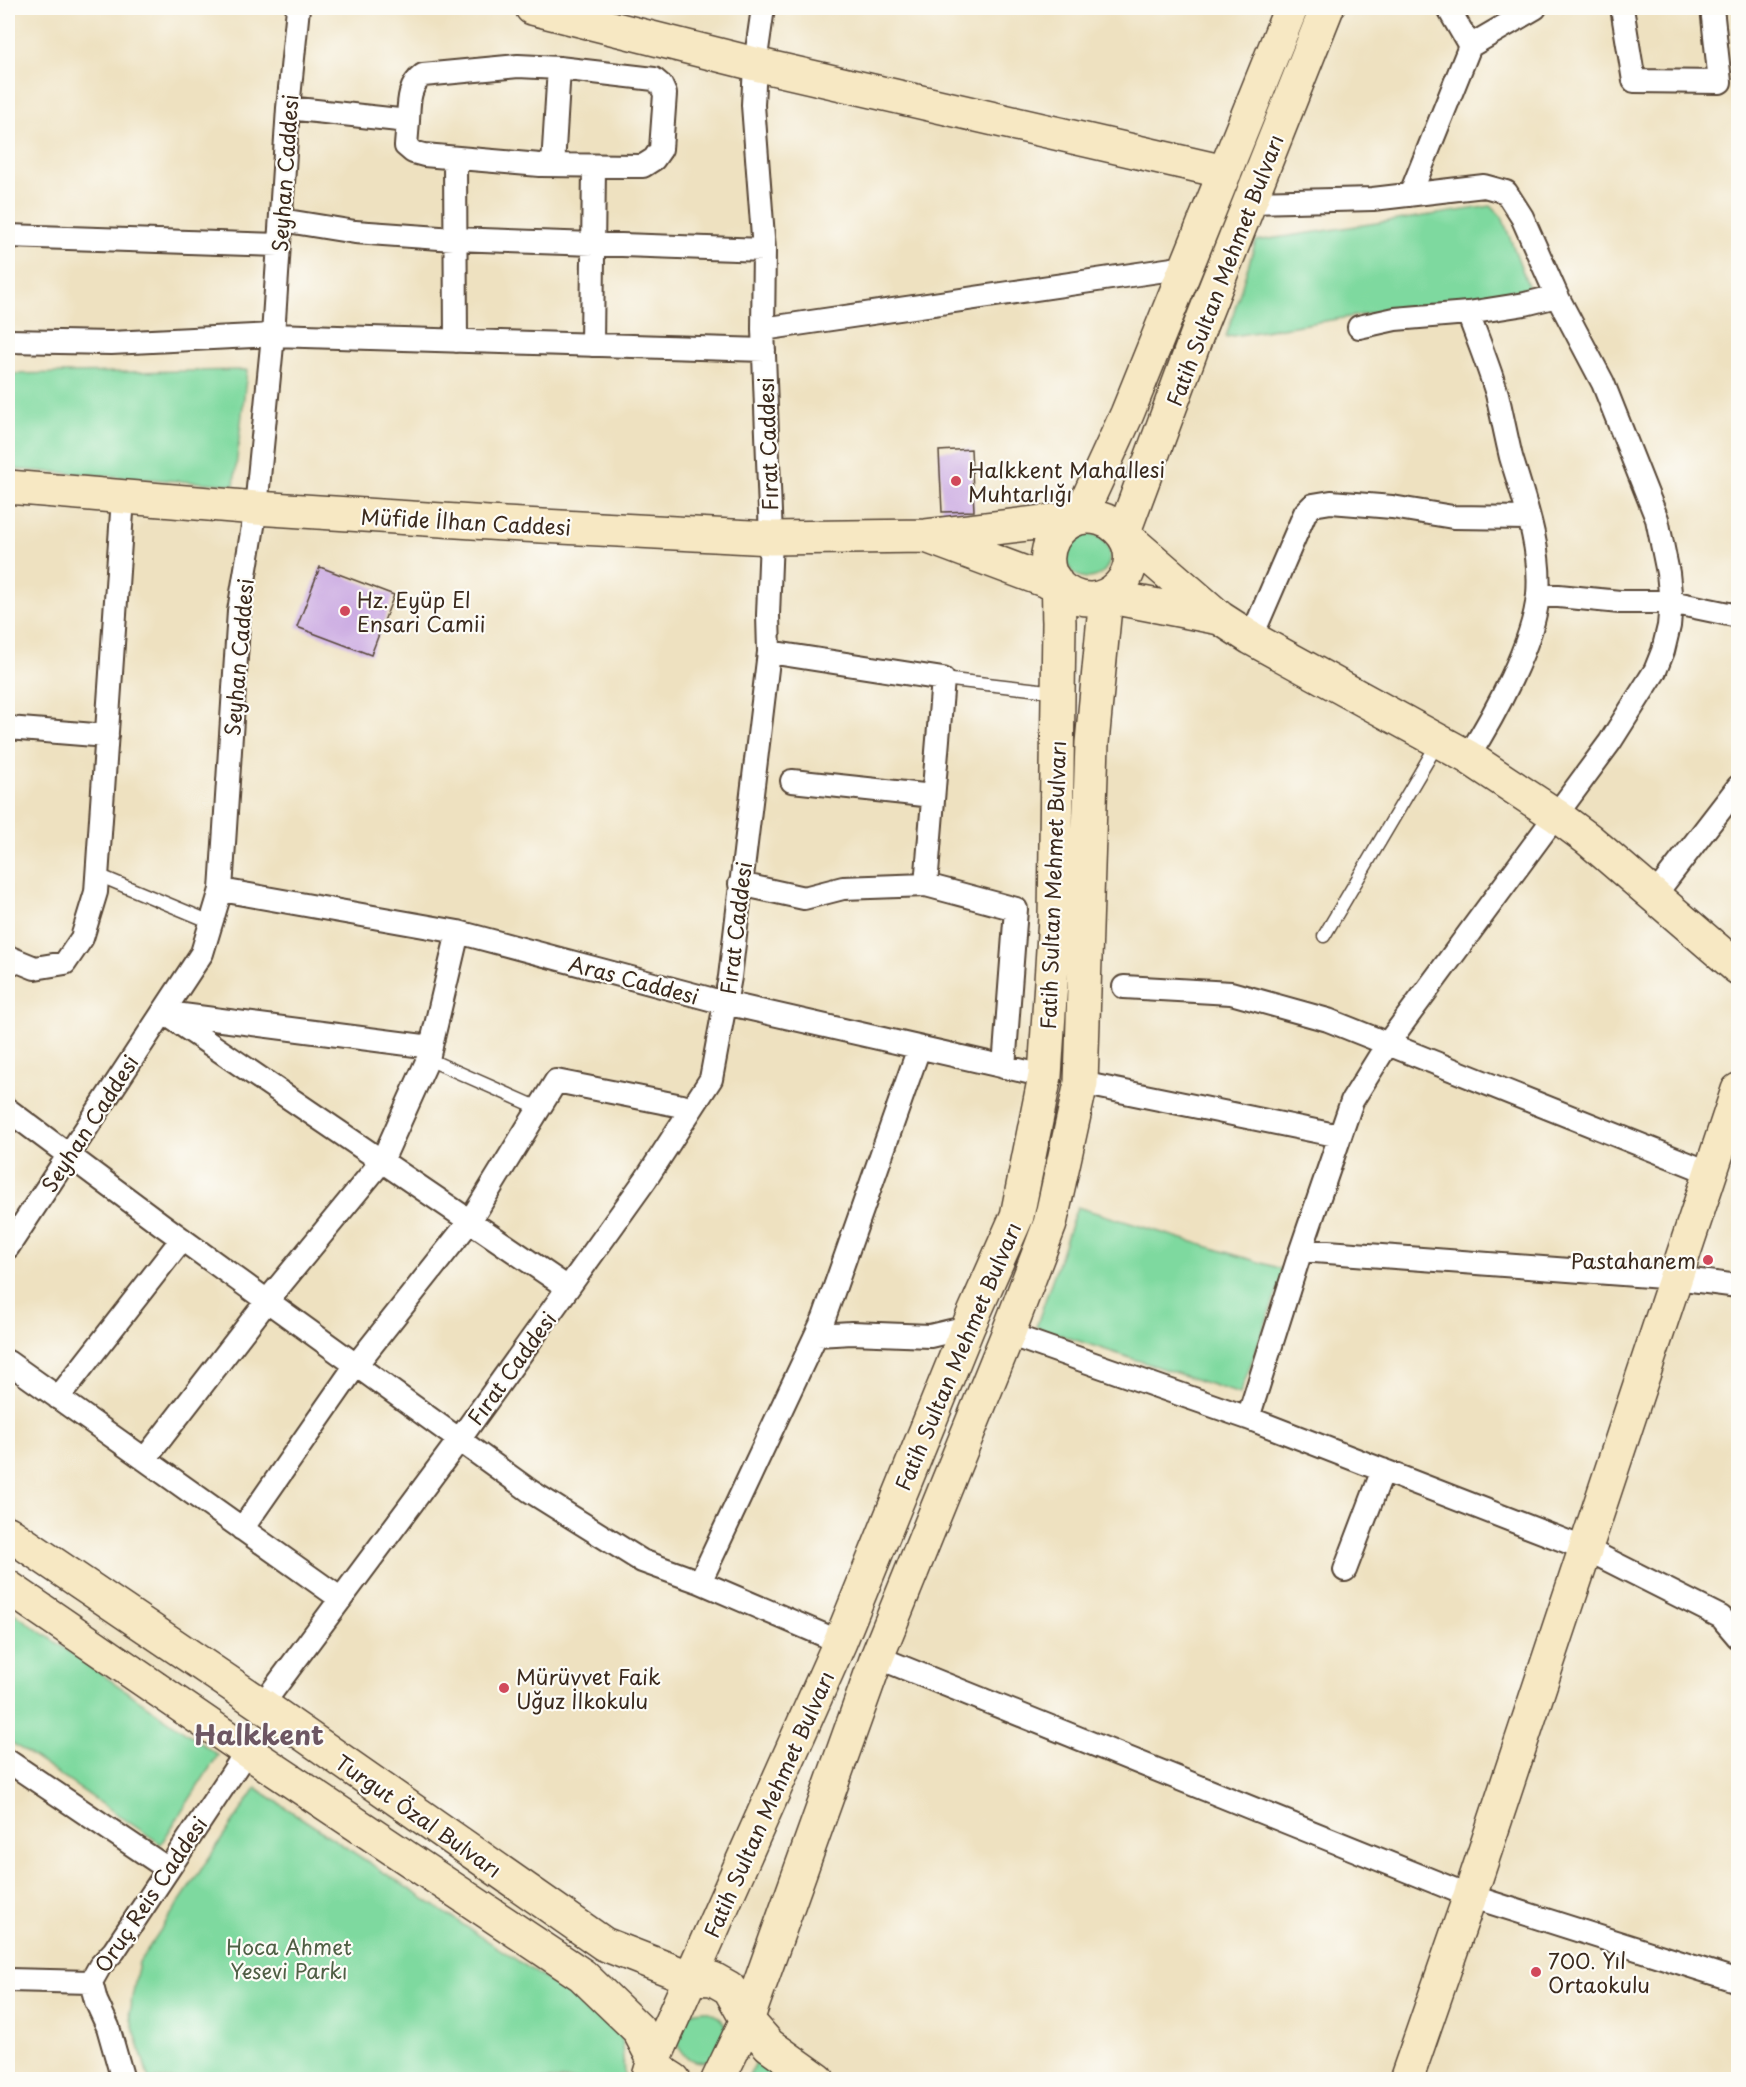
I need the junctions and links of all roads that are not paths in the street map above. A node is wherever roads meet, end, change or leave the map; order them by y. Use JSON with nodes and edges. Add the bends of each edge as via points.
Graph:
{"nodes":[{"id":1,"x":298,"y":8,"type":"edge"},
{"id":2,"x":532,"y":8,"type":"edge"},
{"id":3,"x":763,"y":8,"type":"edge"},
{"id":4,"x":1291,"y":8,"type":"edge"},
{"id":5,"x":1327,"y":8,"type":"edge"},
{"id":6,"x":1448,"y":8,"type":"edge"},
{"id":7,"x":1535,"y":8,"type":"edge"},
{"id":8,"x":1622,"y":8,"type":"edge"},
{"id":9,"x":1712,"y":8,"type":"edge"},
{"id":10,"x":1470,"y":46,"type":"junction"},
{"id":11,"x":754,"y":64,"type":"junction"},
{"id":12,"x":559,"y":68,"type":"junction"},
{"id":13,"x":288,"y":108,"type":"junction"},
{"id":14,"x":408,"y":121,"type":"junction"},
{"id":15,"x":455,"y":158,"type":"junction"},
{"id":16,"x":553,"y":165,"type":"junction"},
{"id":17,"x":594,"y":165,"type":"junction"},
{"id":18,"x":1225,"y":172,"type":"junction"},
{"id":19,"x":1410,"y":195,"type":"junction"},
{"id":20,"x":1251,"y":202,"type":"junction"},
{"id":21,"x":281,"y":220,"type":"junction"},
{"id":22,"x":8,"y":236,"type":"edge"},
{"id":23,"x":454,"y":239,"type":"junction"},
{"id":24,"x":279,"y":245,"type":"junction"},
{"id":25,"x":592,"y":245,"type":"junction"},
{"id":26,"x":764,"y":250,"type":"junction"},
{"id":27,"x":1186,"y":267,"type":"junction"},
{"id":28,"x":1557,"y":296,"type":"junction"},
{"id":29,"x":1468,"y":313,"type":"junction"},
{"id":30,"x":1359,"y":327,"type":"dead end"},
{"id":31,"x":273,"y":335,"type":"junction"},
{"id":32,"x":764,"y":340,"type":"junction"},
{"id":33,"x":8,"y":341,"type":"edge"},
{"id":34,"x":456,"y":341,"type":"junction"},
{"id":35,"x":591,"y":345,"type":"junction"},
{"id":36,"x":8,"y":487,"type":"edge"},
{"id":37,"x":123,"y":498,"type":"junction"},
{"id":38,"x":256,"y":508,"type":"junction"},
{"id":39,"x":1079,"y":518,"type":"junction"},
{"id":40,"x":1528,"y":518,"type":"junction"},
{"id":41,"x":1123,"y":534,"type":"junction"},
{"id":42,"x":926,"y":536,"type":"junction"},
{"id":43,"x":771,"y":538,"type":"junction"},
{"id":44,"x":1057,"y":585,"type":"junction"},
{"id":45,"x":1538,"y":594,"type":"junction"},
{"id":46,"x":1106,"y":596,"type":"junction"},
{"id":47,"x":1671,"y":602,"type":"junction"},
{"id":48,"x":1738,"y":616,"type":"edge"},
{"id":49,"x":1220,"y":618,"type":"junction"},
{"id":50,"x":1251,"y":638,"type":"junction"},
{"id":51,"x":769,"y":652,"type":"junction"},
{"id":52,"x":943,"y":679,"type":"junction"},
{"id":53,"x":1057,"y":692,"type":"junction"},
{"id":54,"x":8,"y":728,"type":"edge"},
{"id":55,"x":107,"y":736,"type":"junction"},
{"id":56,"x":1439,"y":741,"type":"junction"},
{"id":57,"x":1468,"y":757,"type":"junction"},
{"id":58,"x":792,"y":781,"type":"dead end"},
{"id":59,"x":1738,"y":787,"type":"edge"},
{"id":60,"x":933,"y":796,"type":"junction"},
{"id":61,"x":1557,"y":816,"type":"junction"},
{"id":62,"x":98,"y":875,"type":"junction"},
{"id":63,"x":740,"y":884,"type":"junction"},
{"id":64,"x":926,"y":885,"type":"junction"},
{"id":65,"x":221,"y":890,"type":"junction"},
{"id":66,"x":1654,"y":896,"type":"junction"},
{"id":67,"x":211,"y":921,"type":"junction"},
{"id":68,"x":458,"y":932,"type":"junction"},
{"id":69,"x":1324,"y":936,"type":"dead end"},
{"id":70,"x":8,"y":957,"type":"edge"},
{"id":71,"x":1738,"y":968,"type":"edge"},
{"id":72,"x":1124,"y":987,"type":"dead end"},
{"id":73,"x":725,"y":1003,"type":"junction"},
{"id":74,"x":163,"y":1012,"type":"junction"},
{"id":75,"x":1388,"y":1043,"type":"junction"},
{"id":76,"x":919,"y":1048,"type":"junction"},
{"id":77,"x":430,"y":1053,"type":"junction"},
{"id":78,"x":1004,"y":1067,"type":"junction"},
{"id":79,"x":1045,"y":1076,"type":"junction"},
{"id":80,"x":1081,"y":1083,"type":"junction"},
{"id":81,"x":1738,"y":1090,"type":"edge"},
{"id":82,"x":539,"y":1108,"type":"junction"},
{"id":83,"x":692,"y":1108,"type":"junction"},
{"id":84,"x":8,"y":1110,"type":"edge"},
{"id":85,"x":1340,"y":1136,"type":"junction"},
{"id":86,"x":69,"y":1155,"type":"junction"},
{"id":87,"x":382,"y":1161,"type":"junction"},
{"id":88,"x":1711,"y":1173,"type":"junction"},
{"id":89,"x":470,"y":1221,"type":"junction"},
{"id":90,"x":182,"y":1239,"type":"junction"},
{"id":91,"x":9,"y":1241,"type":"edge"},
{"id":92,"x":1301,"y":1250,"type":"junction"},
{"id":93,"x":1676,"y":1278,"type":"junction"},
{"id":94,"x":1738,"y":1286,"type":"edge"},
{"id":95,"x":568,"y":1288,"type":"junction"},
{"id":96,"x":267,"y":1301,"type":"junction"},
{"id":97,"x":968,"y":1327,"type":"junction"},
{"id":98,"x":1008,"y":1334,"type":"junction"},
{"id":99,"x":816,"y":1335,"type":"junction"},
{"id":100,"x":8,"y":1362,"type":"edge"},
{"id":101,"x":356,"y":1365,"type":"junction"},
{"id":102,"x":58,"y":1398,"type":"junction"},
{"id":103,"x":1248,"y":1418,"type":"junction"},
{"id":104,"x":459,"y":1440,"type":"junction"},
{"id":105,"x":145,"y":1460,"type":"junction"},
{"id":106,"x":1383,"y":1470,"type":"junction"},
{"id":107,"x":242,"y":1529,"type":"junction"},
{"id":108,"x":8,"y":1533,"type":"edge"},
{"id":109,"x":1586,"y":1549,"type":"junction"},
{"id":110,"x":1345,"y":1570,"type":"dead end"},
{"id":111,"x":700,"y":1582,"type":"junction"},
{"id":112,"x":8,"y":1587,"type":"edge"},
{"id":113,"x":341,"y":1599,"type":"junction"},
{"id":114,"x":1738,"y":1636,"type":"edge"},
{"id":115,"x":840,"y":1642,"type":"junction"},
{"id":116,"x":877,"y":1657,"type":"junction"},
{"id":117,"x":262,"y":1706,"type":"junction"},
{"id":118,"x":246,"y":1751,"type":"junction"},
{"id":119,"x":8,"y":1761,"type":"edge"},
{"id":120,"x":168,"y":1869,"type":"junction"},
{"id":121,"x":1470,"y":1896,"type":"junction"},
{"id":122,"x":691,"y":1978,"type":"junction"},
{"id":123,"x":8,"y":1980,"type":"edge"},
{"id":124,"x":1738,"y":1981,"type":"edge"},
{"id":125,"x":92,"y":1982,"type":"junction"},
{"id":126,"x":747,"y":2020,"type":"junction"},
{"id":127,"x":659,"y":2073,"type":"edge"},
{"id":128,"x":123,"y":2079,"type":"edge"},
{"id":129,"x":718,"y":2079,"type":"edge"},
{"id":130,"x":819,"y":2079,"type":"edge"},
{"id":131,"x":1406,"y":2079,"type":"edge"}],
"edges":[{"from":1,"to":13,"type":"street","name":"Seyhan Caddesi"},
{"from":2,"to":11,"type":"street"},
{"from":3,"to":11,"type":"street","name":"Fırat Caddesi"},
{"from":4,"to":18,"type":"street","name":"Fatih Sultan Mehmet Bulvarı"},
{"from":5,"to":20,"type":"street","name":"Fatih Sultan Mehmet Bulvarı"},
{"from":6,"to":10,"type":"street"},
{"from":7,"to":10,"type":"street"},
{"from":8,"to":9,"type":"street","via":[[1634,81],[1720,82]]},
{"from":10,"to":19,"type":"street"},
{"from":11,"to":18,"type":"street"},
{"from":11,"to":26,"type":"street","name":"Fırat Caddesi","via":[[753,105]]},
{"from":12,"to":14,"type":"street","via":[[518,66],[423,75],[411,89]]},
{"from":12,"to":16,"type":"street"},
{"from":12,"to":17,"type":"street","via":[[654,79],[665,94],[661,149],[654,159],[643,166]]},
{"from":13,"to":14,"type":"street"},
{"from":13,"to":21,"type":"street","name":"Seyhan Caddesi"},
{"from":14,"to":15,"type":"street","via":[[406,146],[413,152]]},
{"from":15,"to":16,"type":"street"},
{"from":15,"to":23,"type":"street"},
{"from":16,"to":17,"type":"street"},
{"from":17,"to":25,"type":"street"},
{"from":18,"to":27,"type":"street","name":"Fatih Sultan Mehmet Bulvarı"},
{"from":19,"to":20,"type":"street"},
{"from":19,"to":28,"type":"street","via":[[1484,186],[1506,192]]},
{"from":20,"to":41,"type":"street","name":"Fatih Sultan Mehmet Bulvarı"},
{"from":21,"to":23,"type":"street","via":[[355,232]]},
{"from":21,"to":24,"type":"street","name":"Seyhan Caddesi"},
{"from":22,"to":24,"type":"street"},
{"from":23,"to":25,"type":"street"},
{"from":23,"to":34,"type":"street"},
{"from":24,"to":31,"type":"street","name":"Seyhan Caddesi"},
{"from":25,"to":26,"type":"street"},
{"from":25,"to":35,"type":"street"},
{"from":26,"to":32,"type":"street","name":"Fırat Caddesi"},
{"from":27,"to":32,"type":"street"},
{"from":27,"to":39,"type":"street","name":"Fatih Sultan Mehmet Bulvarı","via":[[1127,414]]},
{"from":28,"to":29,"type":"street"},
{"from":28,"to":47,"type":"street","via":[[1603,383],[1657,519]]},
{"from":29,"to":30,"type":"street","via":[[1395,319]]},
{"from":29,"to":40,"type":"street","via":[[1497,393]]},
{"from":31,"to":33,"type":"street","via":[[111,343]]},
{"from":31,"to":34,"type":"street"},
{"from":31,"to":38,"type":"street","name":"Seyhan Caddesi"},
{"from":32,"to":35,"type":"street"},
{"from":32,"to":43,"type":"street","name":"Fırat Caddesi"},
{"from":34,"to":35,"type":"street"},
{"from":36,"to":37,"type":"street","name":"Müfide İlhan Caddesi"},
{"from":37,"to":38,"type":"street","name":"Müfide İlhan Caddesi"},
{"from":37,"to":55,"type":"street"},
{"from":38,"to":43,"type":"street","name":"Müfide İlhan Caddesi"},
{"from":38,"to":65,"type":"street","name":"Seyhan Caddesi","via":[[239,611]]},
{"from":39,"to":41,"type":"street","via":[[1103,519]]},
{"from":39,"to":42,"type":"street","name":"Müfide İlhan Caddesi"},
{"from":39,"to":44,"type":"street","via":[[1056,533],[1050,546],[1049,566]]},
{"from":40,"to":45,"type":"street","via":[[1536,552]]},
{"from":40,"to":50,"type":"street","via":[[1453,517],[1331,502],[1313,505],[1305,513]]},
{"from":41,"to":46,"type":"street","via":[[1128,545],[1129,569],[1116,590]]},
{"from":41,"to":49,"type":"street"},
{"from":42,"to":43,"type":"street","name":"Müfide İlhan Caddesi"},
{"from":42,"to":44,"type":"street"},
{"from":43,"to":51,"type":"street","name":"Fırat Caddesi"},
{"from":44,"to":46,"type":"street","via":[[1075,597]]},
{"from":44,"to":53,"type":"street","name":"Fatih Sultan Mehmet Bulvarı"},
{"from":45,"to":47,"type":"street","via":[[1620,602]]},
{"from":45,"to":57,"type":"street","via":[[1522,650],[1491,722]]},
{"from":46,"to":49,"type":"street"},
{"from":46,"to":80,"type":"street","name":"Fatih Sultan Mehmet Bulvarı","via":[[1092,743]]},
{"from":47,"to":48,"type":"street"},
{"from":47,"to":61,"type":"street","via":[[1669,626],[1655,671]]},
{"from":49,"to":50,"type":"street"},
{"from":50,"to":56,"type":"street"},
{"from":51,"to":52,"type":"street"},
{"from":51,"to":63,"type":"street","name":"Fırat Caddesi"},
{"from":52,"to":53,"type":"lane"},
{"from":52,"to":60,"type":"street"},
{"from":53,"to":79,"type":"street","name":"Fatih Sultan Mehmet Bulvarı","via":[[1055,918]]},
{"from":54,"to":55,"type":"street"},
{"from":55,"to":62,"type":"street"},
{"from":56,"to":57,"type":"street"},
{"from":56,"to":69,"type":"lane"},
{"from":57,"to":61,"type":"street"},
{"from":58,"to":60,"type":"street"},
{"from":59,"to":66,"type":"street"},
{"from":60,"to":64,"type":"street"},
{"from":61,"to":66,"type":"street"},
{"from":61,"to":75,"type":"street"},
{"from":62,"to":67,"type":"lane"},
{"from":62,"to":70,"type":"street","via":[[82,938],[65,963],[35,968]]},
{"from":63,"to":64,"type":"street","via":[[804,898],[843,888]]},
{"from":63,"to":73,"type":"street","name":"Fırat Caddesi"},
{"from":64,"to":78,"type":"street","via":[[1016,909]]},
{"from":65,"to":67,"type":"street","name":"Seyhan Caddesi"},
{"from":65,"to":68,"type":"street","name":"Aras Caddesi"},
{"from":66,"to":71,"type":"street"},
{"from":67,"to":74,"type":"street","name":"Seyhan Caddesi","via":[[202,953]]},
{"from":68,"to":73,"type":"street","name":"Aras Caddesi"},
{"from":68,"to":77,"type":"street"},
{"from":72,"to":75,"type":"street","via":[[1231,993],[1328,1020]]},
{"from":73,"to":76,"type":"street","name":"Aras Caddesi"},
{"from":73,"to":83,"type":"street","name":"Fırat Caddesi","via":[[711,1078]]},
{"from":74,"to":77,"type":"street"},
{"from":74,"to":86,"type":"street","name":"Seyhan Caddesi"},
{"from":74,"to":87,"type":"street"},
{"from":75,"to":85,"type":"street","via":[[1352,1101]]},
{"from":75,"to":88,"type":"street"},
{"from":76,"to":78,"type":"street","name":"Aras Caddesi"},
{"from":76,"to":99,"type":"street"},
{"from":77,"to":82,"type":"lane"},
{"from":77,"to":87,"type":"street"},
{"from":78,"to":79,"type":"street","name":"Aras Caddesi"},
{"from":79,"to":97,"type":"street","name":"Fatih Sultan Mehmet Bulvarı","via":[[1017,1216]]},
{"from":80,"to":85,"type":"street"},
{"from":80,"to":98,"type":"street","name":"Fatih Sultan Mehmet Bulvarı","via":[[1050,1224]]},
{"from":81,"to":88,"type":"street"},
{"from":82,"to":83,"type":"street","via":[[556,1081]]},
{"from":82,"to":89,"type":"street"},
{"from":83,"to":95,"type":"street","name":"Fırat Caddesi"},
{"from":84,"to":86,"type":"street"},
{"from":85,"to":92,"type":"street"},
{"from":86,"to":90,"type":"street"},
{"from":86,"to":91,"type":"street","name":"Seyhan Caddesi"},
{"from":87,"to":89,"type":"street"},
{"from":87,"to":96,"type":"street"},
{"from":88,"to":93,"type":"street"},
{"from":89,"to":95,"type":"street"},
{"from":89,"to":101,"type":"street"},
{"from":90,"to":96,"type":"street"},
{"from":90,"to":102,"type":"street"},
{"from":92,"to":93,"type":"street"},
{"from":92,"to":103,"type":"street"},
{"from":93,"to":94,"type":"street"},
{"from":93,"to":109,"type":"street"},
{"from":95,"to":104,"type":"street","name":"Fırat Caddesi"},
{"from":96,"to":101,"type":"street"},
{"from":96,"to":105,"type":"street"},
{"from":97,"to":99,"type":"street","via":[[930,1336]]},
{"from":97,"to":115,"type":"street","name":"Fatih Sultan Mehmet Bulvarı"},
{"from":98,"to":103,"type":"street"},
{"from":98,"to":116,"type":"street","name":"Fatih Sultan Mehmet Bulvarı"},
{"from":99,"to":111,"type":"street"},
{"from":100,"to":102,"type":"street"},
{"from":101,"to":104,"type":"street"},
{"from":101,"to":107,"type":"street"},
{"from":102,"to":105,"type":"street"},
{"from":103,"to":106,"type":"street"},
{"from":104,"to":111,"type":"street","via":[[530,1491],[642,1561]]},
{"from":104,"to":113,"type":"street","name":"Fırat Caddesi"},
{"from":105,"to":107,"type":"street"},
{"from":106,"to":109,"type":"street"},
{"from":106,"to":110,"type":"street"},
{"from":107,"to":113,"type":"street"},
{"from":108,"to":117,"type":"street","name":"Turgut Özal Bulvarı"},
{"from":109,"to":114,"type":"street","via":[[1721,1617]]},
{"from":109,"to":121,"type":"street"},
{"from":111,"to":115,"type":"street"},
{"from":112,"to":118,"type":"street","name":"Turgut Özal Bulvarı"},
{"from":113,"to":117,"type":"street","name":"Fırat Caddesi"},
{"from":115,"to":122,"type":"street","name":"Fatih Sultan Mehmet Bulvarı"},
{"from":116,"to":121,"type":"street"},
{"from":116,"to":126,"type":"street","name":"Fatih Sultan Mehmet Bulvarı"},
{"from":117,"to":122,"type":"street","name":"Turgut Özal Bulvarı","via":[[604,1944]]},
{"from":118,"to":120,"type":"street","name":"Oruç Reis Caddesi"},
{"from":118,"to":127,"type":"street","name":"Turgut Özal Bulvarı","via":[[582,1975],[638,2029]]},
{"from":119,"to":120,"type":"street"},
{"from":120,"to":125,"type":"street","name":"Oruç Reis Caddesi"},
{"from":121,"to":124,"type":"street"},
{"from":121,"to":131,"type":"street"},
{"from":122,"to":126,"type":"street","name":"Turgut Özal Bulvarı","via":[[713,1979],[729,1988]]},
{"from":122,"to":127,"type":"street","name":"Fatih Sultan Mehmet Bulvarı"},
{"from":123,"to":125,"type":"street"},
{"from":125,"to":128,"type":"street","name":"Oruç Reis Caddesi"},
{"from":126,"to":129,"type":"street","name":"Fatih Sultan Mehmet Bulvarı"},
{"from":126,"to":130,"type":"street","name":"Turgut Özal Bulvarı","via":[[769,2045]]}]}
